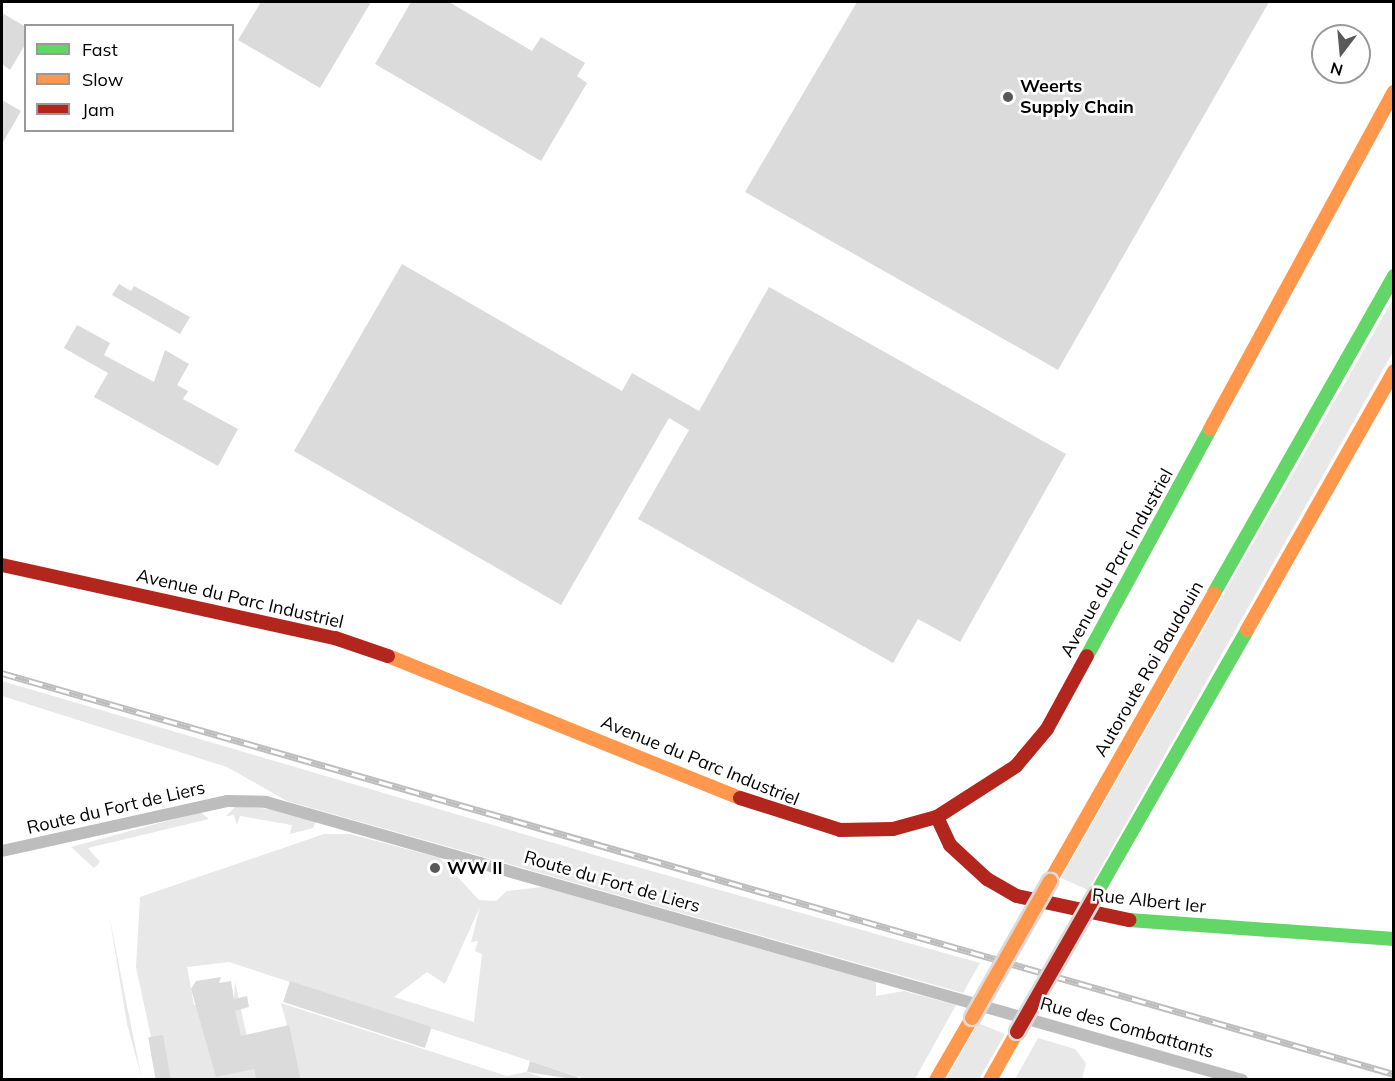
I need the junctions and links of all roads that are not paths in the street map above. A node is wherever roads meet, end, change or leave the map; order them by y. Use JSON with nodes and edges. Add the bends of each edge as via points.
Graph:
{"nodes":[{"id":1,"x":1394,"y":92,"type":"edge"},
{"id":2,"x":1394,"y":276,"type":"edge"},
{"id":3,"x":1394,"y":371,"type":"edge"},
{"id":4,"x":2,"y":565,"type":"edge"},
{"id":5,"x":937,"y":817,"type":"junction"},
{"id":6,"x":2,"y":851,"type":"edge"},
{"id":7,"x":1394,"y":939,"type":"edge"},
{"id":8,"x":1001,"y":1011,"type":"joint"},
{"id":9,"x":936,"y":1080,"type":"edge"},
{"id":10,"x":990,"y":1080,"type":"edge"},
{"id":11,"x":1242,"y":1080,"type":"edge"}],
"edges":[{"from":1,"to":5,"type":"main road","name":"Avenue du Parc Industriel","via":[[1047,729],[1007,773]]},
{"from":2,"to":9,"type":"main road","name":"Autoroute Roi Baudouin","bridge":true},
{"from":3,"to":10,"type":"main road","bridge":true},
{"from":4,"to":5,"type":"main road","name":"Avenue du Parc Industriel","via":[[335,638],[425,668],[787,817],[840,830],[893,829]]},
{"from":5,"to":7,"type":"main road","name":"Rue Albert Ier","via":[[950,845],[987,879],[1029,900],[1118,919]]},
{"from":6,"to":8,"type":"street","name":"Route du Fort de Liers","via":[[227,801],[266,802]]},
{"from":8,"to":11,"type":"street","name":"Rue des Combattants"}]}
